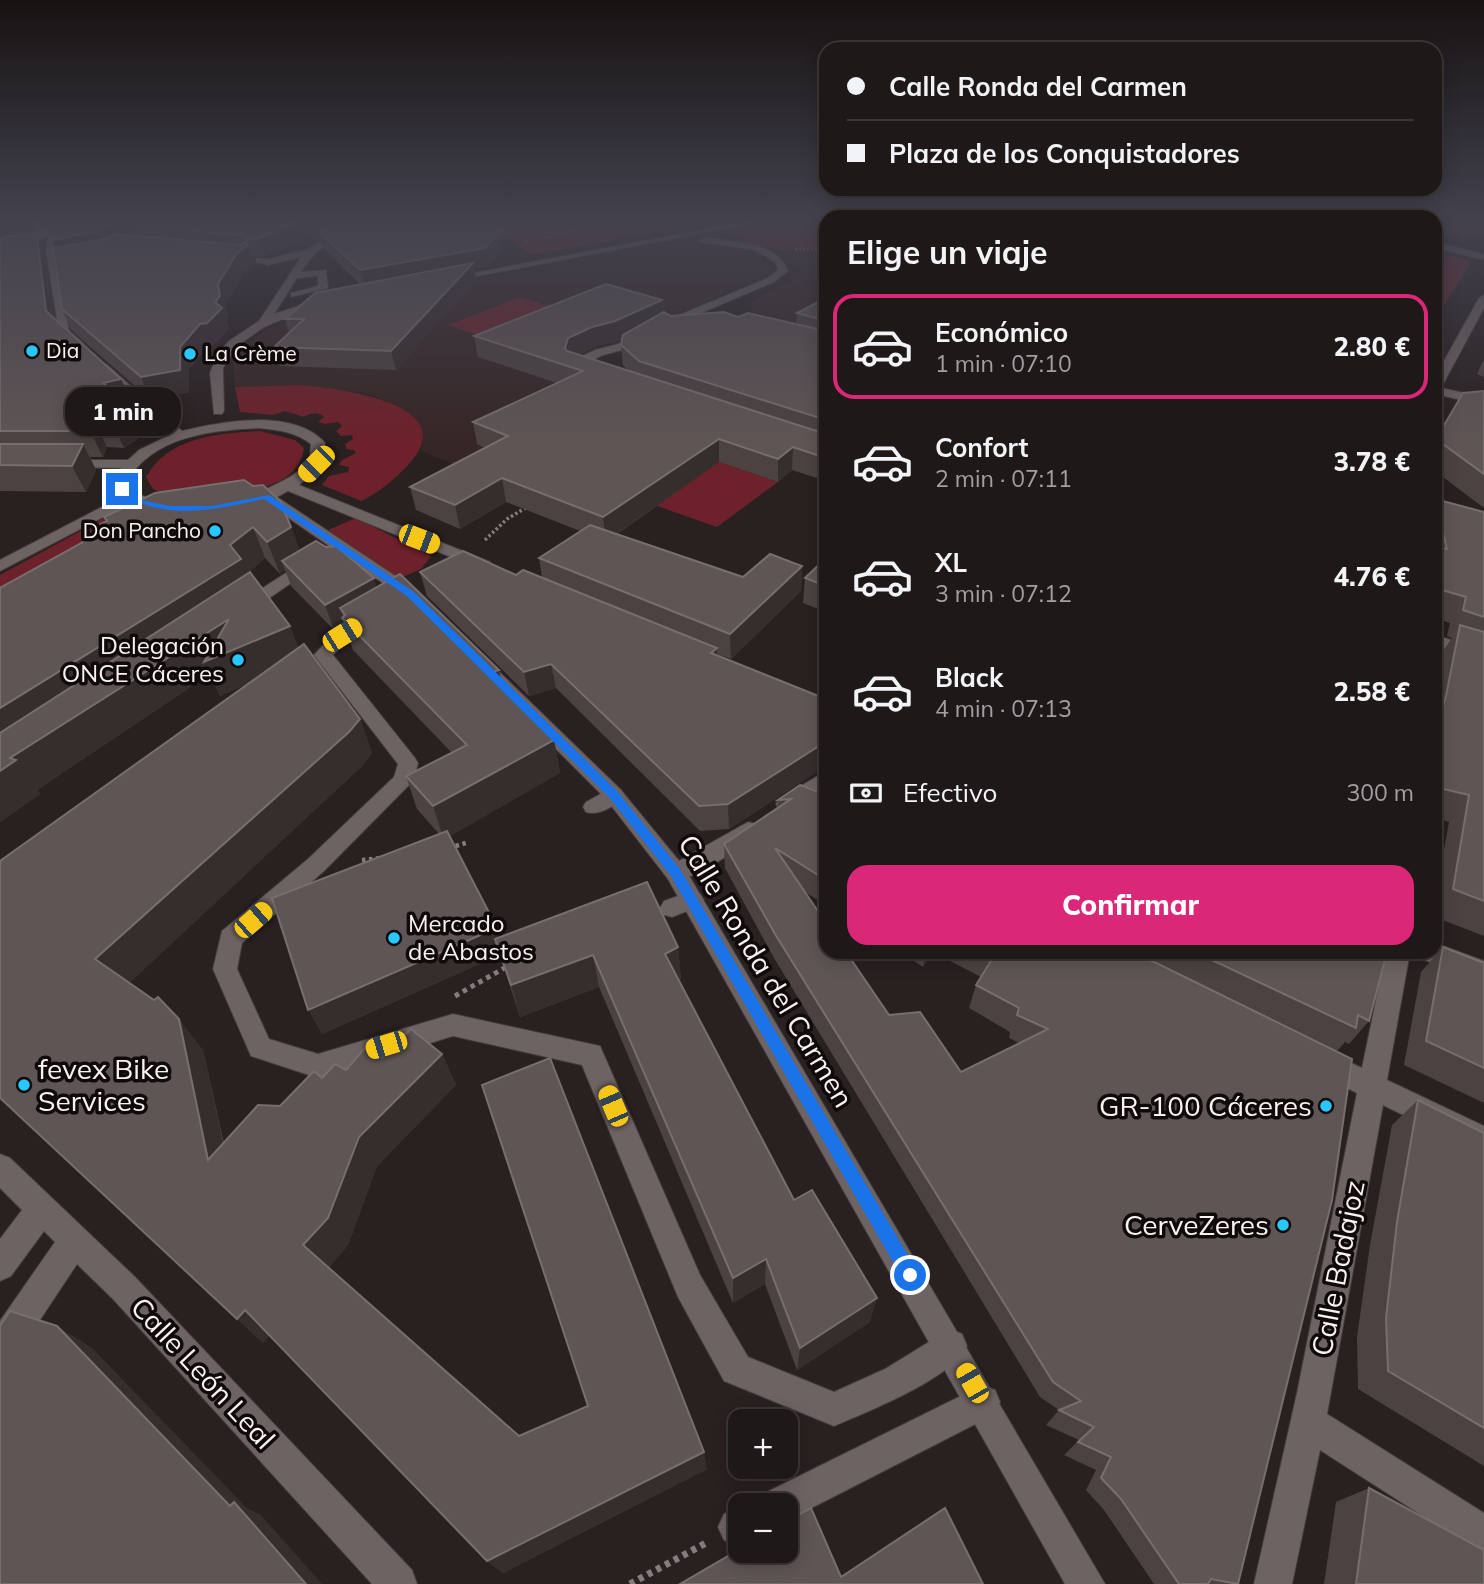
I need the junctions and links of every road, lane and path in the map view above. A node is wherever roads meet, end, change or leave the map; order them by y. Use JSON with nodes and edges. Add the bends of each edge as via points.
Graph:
{"nodes":[{"id":1,"x":58,"y":294,"type":"edge"},
{"id":2,"x":280,"y":294,"type":"edge"},
{"id":3,"x":300,"y":294,"type":"edge"},
{"id":4,"x":739,"y":294,"type":"edge"},
{"id":5,"x":740,"y":294,"type":"edge"},
{"id":6,"x":1484,"y":298,"type":"edge"},
{"id":7,"x":276,"y":300,"type":"junction"},
{"id":8,"x":329,"y":300,"type":"edge"},
{"id":9,"x":728,"y":310,"type":"edge"},
{"id":10,"x":1476,"y":318,"type":"edge"},
{"id":11,"x":264,"y":321,"type":"junction"},
{"id":12,"x":1484,"y":323,"type":"edge"},
{"id":13,"x":688,"y":328,"type":"edge"},
{"id":14,"x":647,"y":335,"type":"junction"},
{"id":15,"x":622,"y":347,"type":"junction"},
{"id":16,"x":84,"y":349,"type":"edge"},
{"id":17,"x":93,"y":358,"type":"edge"},
{"id":18,"x":615,"y":360,"type":"dead end"},
{"id":19,"x":599,"y":376,"type":"edge"},
{"id":20,"x":1442,"y":377,"type":"edge"},
{"id":21,"x":1442,"y":391,"type":"edge"},
{"id":22,"x":1484,"y":401,"type":"edge"},
{"id":23,"x":218,"y":411,"type":"junction"},
{"id":24,"x":243,"y":424,"type":"junction"},
{"id":25,"x":196,"y":432,"type":"junction"},
{"id":26,"x":180,"y":436,"type":"junction"},
{"id":27,"x":53,"y":463,"type":"edge"},
{"id":28,"x":129,"y":464,"type":"junction"},
{"id":29,"x":288,"y":486,"type":"junction"},
{"id":30,"x":131,"y":496,"type":"junction"},
{"id":31,"x":266,"y":496,"type":"junction"},
{"id":32,"x":528,"y":507,"type":"edge"},
{"id":33,"x":170,"y":508,"type":"junction"},
{"id":34,"x":148,"y":521,"type":"edge"},
{"id":35,"x":339,"y":543,"type":"junction"},
{"id":36,"x":466,"y":557,"type":"junction"},
{"id":37,"x":0,"y":566,"type":"edge"},
{"id":38,"x":499,"y":572,"type":"edge"},
{"id":39,"x":411,"y":594,"type":"junction"},
{"id":40,"x":232,"y":615,"type":"edge"},
{"id":41,"x":432,"y":615,"type":"edge"},
{"id":42,"x":1442,"y":642,"type":"edge"},
{"id":43,"x":461,"y":644,"type":"edge"},
{"id":44,"x":1484,"y":656,"type":"edge"},
{"id":45,"x":819,"y":783,"type":"edge"},
{"id":46,"x":797,"y":798,"type":"junction"},
{"id":47,"x":819,"y":809,"type":"edge"},
{"id":48,"x":470,"y":842,"type":"dead end"},
{"id":49,"x":440,"y":851,"type":"edge"},
{"id":50,"x":385,"y":857,"type":"edge"},
{"id":51,"x":316,"y":866,"type":"junction"},
{"id":52,"x":676,"y":873,"type":"junction"},
{"id":53,"x":1442,"y":956,"type":"edge"},
{"id":54,"x":1397,"y":959,"type":"edge"},
{"id":55,"x":1484,"y":972,"type":"edge"},
{"id":56,"x":1307,"y":1054,"type":"edge"},
{"id":57,"x":1372,"y":1087,"type":"junction"},
{"id":58,"x":1484,"y":1142,"type":"edge"},
{"id":59,"x":0,"y":1168,"type":"edge"},
{"id":60,"x":41,"y":1210,"type":"junction"},
{"id":61,"x":75,"y":1240,"type":"junction"},
{"id":62,"x":0,"y":1265,"type":"edge"},
{"id":63,"x":950,"y":1346,"type":"junction"},
{"id":64,"x":0,"y":1350,"type":"edge"},
{"id":65,"x":983,"y":1402,"type":"junction"},
{"id":66,"x":1308,"y":1422,"type":"junction"},
{"id":67,"x":798,"y":1496,"type":"edge"},
{"id":68,"x":728,"y":1532,"type":"edge"},
{"id":69,"x":1484,"y":1534,"type":"edge"},
{"id":70,"x":398,"y":1584,"type":"edge"},
{"id":71,"x":630,"y":1584,"type":"edge"},
{"id":72,"x":1086,"y":1584,"type":"edge"},
{"id":73,"x":1273,"y":1584,"type":"edge"}],
"edges":[{"from":1,"to":16,"type":"street","via":[[64,332]]},
{"from":2,"to":7,"type":"street"},
{"from":3,"to":7,"type":"street"},
{"from":4,"to":14,"type":"street"},
{"from":5,"to":9,"type":"street","via":[[730,301]]},
{"from":6,"to":10,"type":"street"},
{"from":7,"to":11,"type":"street"},
{"from":8,"to":11,"type":"street"},
{"from":10,"to":12,"type":"street"},
{"from":10,"to":20,"type":"street"},
{"from":11,"to":23,"type":"street","via":[[223,356],[216,370]]},
{"from":13,"to":14,"type":"street"},
{"from":14,"to":15,"type":"street"},
{"from":15,"to":18,"type":"street"},
{"from":15,"to":19,"type":"street","via":[[576,363],[576,369]]},
{"from":17,"to":26,"type":"street"},
{"from":21,"to":22,"type":"street"},
{"from":23,"to":24,"type":"street"},
{"from":23,"to":25,"type":"street"},
{"from":24,"to":25,"type":"street"},
{"from":24,"to":29,"type":"street","via":[[298,430],[318,443],[316,464]]},
{"from":25,"to":26,"type":"street"},
{"from":26,"to":28,"type":"street"},
{"from":27,"to":28,"type":"street"},
{"from":28,"to":30,"type":"street","via":[[120,481]]},
{"from":29,"to":31,"type":"street"},
{"from":29,"to":36,"type":"street"},
{"from":30,"to":33,"type":"street"},
{"from":30,"to":37,"type":"street"},
{"from":31,"to":33,"type":"street","via":[[212,508]]},
{"from":31,"to":35,"type":"street"},
{"from":32,"to":36,"type":"path","via":[[507,519]]},
{"from":33,"to":34,"type":"street"},
{"from":35,"to":39,"type":"street"},
{"from":35,"to":40,"type":"street"},
{"from":36,"to":38,"type":"street"},
{"from":39,"to":41,"type":"street"},
{"from":39,"to":51,"type":"street","via":[[342,635],[323,655],[408,763],[404,780]]},
{"from":42,"to":44,"type":"street"},
{"from":43,"to":52,"type":"street","name":"Calle Ronda del Carmen"},
{"from":45,"to":46,"type":"street"},
{"from":46,"to":47,"type":"street"},
{"from":46,"to":52,"type":"street"},
{"from":48,"to":49,"type":"path"},
{"from":50,"to":51,"type":"path"},
{"from":51,"to":63,"type":"street","via":[[231,938],[225,969],[260,1048],[318,1066],[453,1025],[591,1055],[689,1286],[736,1369],[834,1409],[897,1381]]},
{"from":52,"to":63,"type":"street","name":"Calle Ronda del Carmen","via":[[682,904]]},
{"from":53,"to":55,"type":"street"},
{"from":54,"to":57,"type":"street","name":"Calle Badajoz"},
{"from":56,"to":57,"type":"street"},
{"from":57,"to":58,"type":"street"},
{"from":57,"to":66,"type":"street","name":"Calle Badajoz"},
{"from":59,"to":60,"type":"street","name":"Calle León Leal"},
{"from":60,"to":61,"type":"street","name":"Calle León Leal"},
{"from":60,"to":62,"type":"street"},
{"from":61,"to":64,"type":"street"},
{"from":61,"to":70,"type":"street","name":"Calle León Leal"},
{"from":63,"to":65,"type":"street","name":"Calle Ronda del Carmen"},
{"from":65,"to":67,"type":"street"},
{"from":65,"to":72,"type":"street","name":"Calle Ronda del Carmen"},
{"from":66,"to":69,"type":"street"},
{"from":66,"to":73,"type":"street","name":"Calle Badajoz"},
{"from":68,"to":71,"type":"path"}]}
